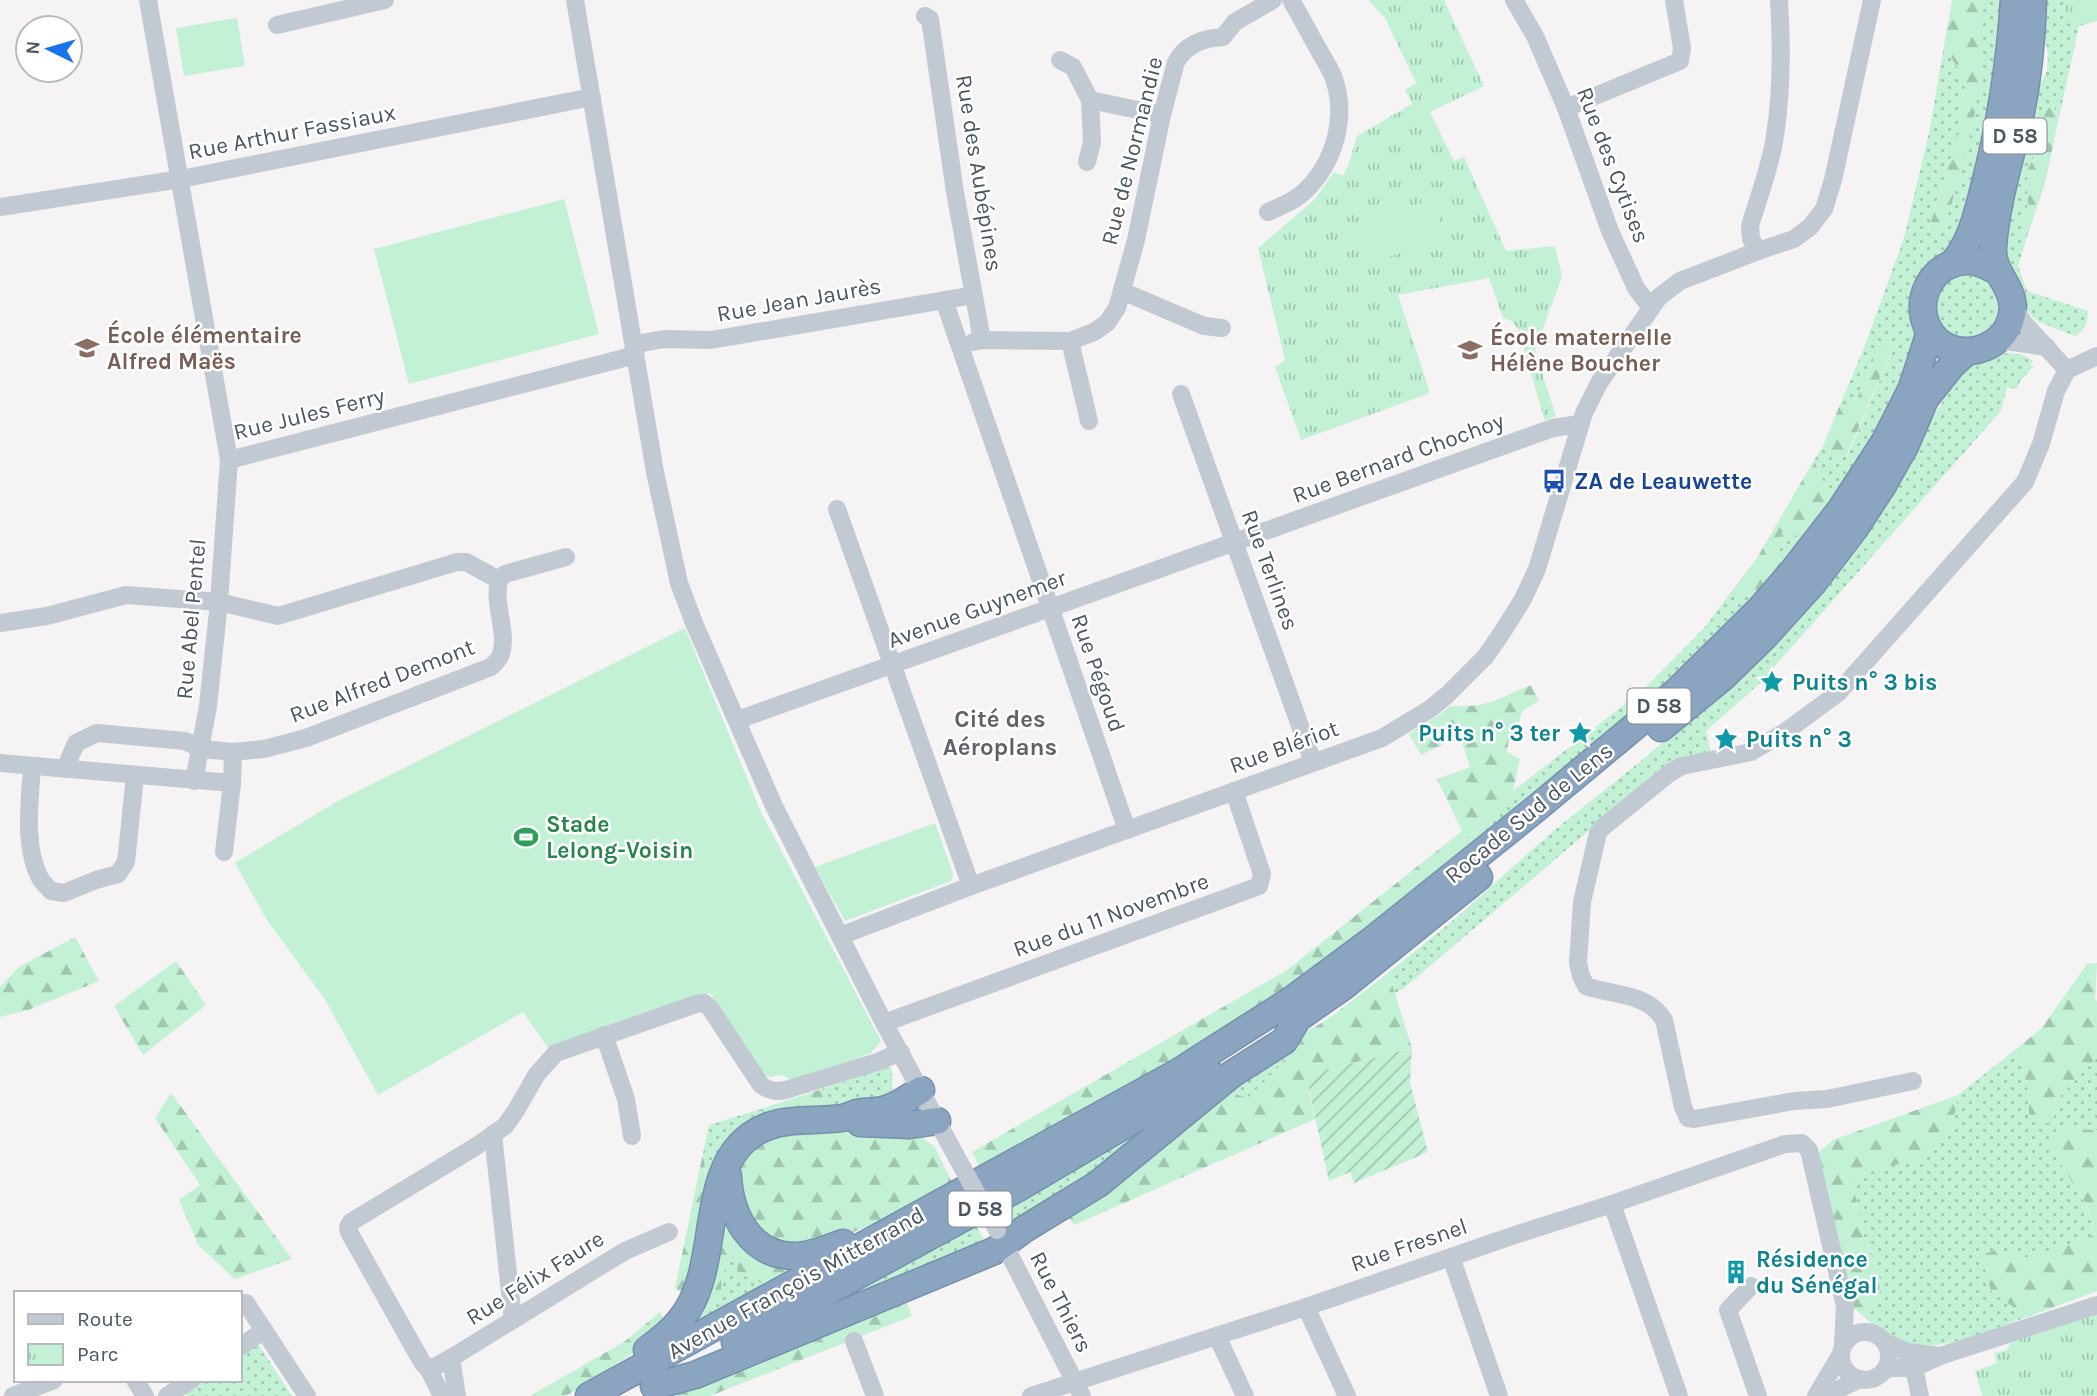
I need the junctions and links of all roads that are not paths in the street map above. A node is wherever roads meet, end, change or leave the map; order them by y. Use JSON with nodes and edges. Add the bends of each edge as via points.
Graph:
{"nodes":[{"id":1,"x":148,"y":0,"type":"edge"},
{"id":2,"x":385,"y":0,"type":"edge"},
{"id":3,"x":575,"y":0,"type":"edge"},
{"id":4,"x":1273,"y":0,"type":"edge"},
{"id":5,"x":1291,"y":0,"type":"edge"},
{"id":6,"x":1514,"y":0,"type":"edge"},
{"id":7,"x":1674,"y":0,"type":"edge"},
{"id":8,"x":1779,"y":0,"type":"edge"},
{"id":9,"x":1872,"y":0,"type":"edge"},
{"id":10,"x":2014,"y":0,"type":"edge"},
{"id":11,"x":2033,"y":0,"type":"edge"},
{"id":12,"x":925,"y":16,"type":"dead end"},
{"id":13,"x":277,"y":25,"type":"dead end"},
{"id":14,"x":1060,"y":60,"type":"dead end"},
{"id":15,"x":592,"y":97,"type":"junction"},
{"id":16,"x":1090,"y":100,"type":"junction"},
{"id":17,"x":1566,"y":108,"type":"junction"},
{"id":18,"x":1162,"y":115,"type":"junction"},
{"id":19,"x":1087,"y":162,"type":"dead end"},
{"id":20,"x":181,"y":179,"type":"junction"},
{"id":21,"x":0,"y":207,"type":"edge"},
{"id":22,"x":1268,"y":212,"type":"dead end"},
{"id":23,"x":1758,"y":251,"type":"junction"},
{"id":24,"x":1953,"y":263,"type":"junction"},
{"id":25,"x":1997,"y":271,"type":"junction"},
{"id":26,"x":1122,"y":291,"type":"junction"},
{"id":27,"x":974,"y":295,"type":"junction"},
{"id":28,"x":944,"y":300,"type":"junction"},
{"id":29,"x":2013,"y":307,"type":"junction"},
{"id":30,"x":1651,"y":308,"type":"junction"},
{"id":31,"x":1222,"y":328,"type":"dead end"},
{"id":32,"x":1930,"y":332,"type":"junction"},
{"id":33,"x":982,"y":340,"type":"junction"},
{"id":34,"x":1999,"y":340,"type":"junction"},
{"id":35,"x":1070,"y":341,"type":"junction"},
{"id":36,"x":960,"y":345,"type":"junction"},
{"id":37,"x":2047,"y":347,"type":"junction"},
{"id":38,"x":633,"y":351,"type":"junction"},
{"id":39,"x":1966,"y":352,"type":"junction"},
{"id":40,"x":2097,"y":356,"type":"edge"},
{"id":41,"x":2067,"y":370,"type":"junction"},
{"id":42,"x":1181,"y":394,"type":"dead end"},
{"id":43,"x":1089,"y":421,"type":"dead end"},
{"id":44,"x":1579,"y":424,"type":"junction"},
{"id":45,"x":229,"y":460,"type":"junction"},
{"id":46,"x":837,"y":509,"type":"dead end"},
{"id":47,"x":1233,"y":542,"type":"junction"},
{"id":48,"x":566,"y":557,"type":"dead end"},
{"id":49,"x":499,"y":580,"type":"junction"},
{"id":50,"x":219,"y":602,"type":"junction"},
{"id":51,"x":1049,"y":608,"type":"junction"},
{"id":52,"x":0,"y":623,"type":"edge"},
{"id":53,"x":892,"y":666,"type":"junction"},
{"id":54,"x":738,"y":722,"type":"junction"},
{"id":55,"x":202,"y":749,"type":"junction"},
{"id":56,"x":233,"y":752,"type":"junction"},
{"id":57,"x":1313,"y":762,"type":"junction"},
{"id":58,"x":0,"y":763,"type":"edge"},
{"id":59,"x":32,"y":766,"type":"junction"},
{"id":60,"x":65,"y":769,"type":"junction"},
{"id":61,"x":135,"y":776,"type":"junction"},
{"id":62,"x":194,"y":781,"type":"junction"},
{"id":63,"x":232,"y":783,"type":"junction"},
{"id":64,"x":1234,"y":791,"type":"junction"},
{"id":65,"x":1127,"y":830,"type":"junction"},
{"id":66,"x":225,"y":852,"type":"dead end"},
{"id":67,"x":971,"y":886,"type":"junction"},
{"id":68,"x":840,"y":936,"type":"junction"},
{"id":69,"x":1295,"y":1008,"type":"junction"},
{"id":70,"x":884,"y":1023,"type":"junction"},
{"id":71,"x":604,"y":1035,"type":"junction"},
{"id":72,"x":901,"y":1052,"type":"junction"},
{"id":73,"x":1913,"y":1081,"type":"dead end"},
{"id":74,"x":921,"y":1090,"type":"junction"},
{"id":75,"x":842,"y":1118,"type":"junction"},
{"id":76,"x":937,"y":1121,"type":"junction"},
{"id":77,"x":493,"y":1134,"type":"junction"},
{"id":78,"x":632,"y":1136,"type":"dead end"},
{"id":79,"x":475,"y":1147,"type":"junction"},
{"id":80,"x":495,"y":1156,"type":"junction"},
{"id":81,"x":727,"y":1167,"type":"junction"},
{"id":82,"x":1612,"y":1204,"type":"junction"},
{"id":83,"x":894,"y":1228,"type":"junction"},
{"id":84,"x":669,"y":1233,"type":"dead end"},
{"id":85,"x":1001,"y":1237,"type":"junction"},
{"id":86,"x":1451,"y":1256,"type":"junction"},
{"id":87,"x":1751,"y":1286,"type":"dead end"},
{"id":88,"x":510,"y":1288,"type":"junction"},
{"id":89,"x":547,"y":1298,"type":"junction"},
{"id":90,"x":246,"y":1303,"type":"dead end"},
{"id":91,"x":2097,"y":1305,"type":"edge"},
{"id":92,"x":1845,"y":1306,"type":"junction"},
{"id":93,"x":1306,"y":1307,"type":"junction"},
{"id":94,"x":513,"y":1320,"type":"junction"},
{"id":95,"x":264,"y":1330,"type":"junction"},
{"id":96,"x":1217,"y":1336,"type":"junction"},
{"id":97,"x":1880,"y":1338,"type":"junction"},
{"id":98,"x":854,"y":1341,"type":"dead end"},
{"id":99,"x":242,"y":1346,"type":"edge"},
{"id":100,"x":1842,"y":1350,"type":"junction"},
{"id":101,"x":452,"y":1358,"type":"junction"},
{"id":102,"x":1910,"y":1360,"type":"junction"},
{"id":103,"x":429,"y":1370,"type":"junction"},
{"id":104,"x":1884,"y":1371,"type":"junction"},
{"id":105,"x":1860,"y":1379,"type":"junction"},
{"id":106,"x":49,"y":1382,"type":"edge"},
{"id":107,"x":188,"y":1382,"type":"edge"},
{"id":108,"x":1079,"y":1389,"type":"edge"},
{"id":109,"x":644,"y":1391,"type":"edge"},
{"id":110,"x":13,"y":1396,"type":"edge"},
{"id":111,"x":167,"y":1396,"type":"edge"},
{"id":112,"x":307,"y":1396,"type":"edge"},
{"id":113,"x":442,"y":1396,"type":"edge"},
{"id":114,"x":457,"y":1396,"type":"edge"},
{"id":115,"x":588,"y":1396,"type":"edge"},
{"id":116,"x":875,"y":1396,"type":"edge"},
{"id":117,"x":1031,"y":1396,"type":"edge"},
{"id":118,"x":1245,"y":1396,"type":"edge"},
{"id":119,"x":1346,"y":1396,"type":"edge"},
{"id":120,"x":1499,"y":1396,"type":"edge"},
{"id":121,"x":1679,"y":1396,"type":"edge"},
{"id":122,"x":1758,"y":1396,"type":"edge"},
{"id":123,"x":1816,"y":1396,"type":"edge"},
{"id":124,"x":1825,"y":1396,"type":"edge"},
{"id":125,"x":1920,"y":1396,"type":"edge"}],
"edges":[{"from":1,"to":20,"type":"street","name":"Rue Jules Ferry"},
{"from":2,"to":13,"type":"street"},
{"from":3,"to":15,"type":"street","name":"Rue Thiers"},
{"from":4,"to":18,"type":"street","name":"Rue de Normandie","via":[[1236,22],[1223,37],[1206,38],[1181,55]]},
{"from":5,"to":22,"type":"street","via":[[1333,76],[1339,104],[1338,133],[1319,175],[1305,191]]},
{"from":6,"to":17,"type":"street","name":"Rue des Cytises"},
{"from":7,"to":17,"type":"street","via":[[1680,61]]},
{"from":8,"to":23,"type":"street","via":[[1782,42],[1774,144],[1750,226]]},
{"from":9,"to":23,"type":"street","name":"Rue Blériot","via":[[1824,209],[1794,239]]},
{"from":10,"to":24,"type":"highway","number":"D 58","via":[[1993,153],[1975,222],[1963,252]]},
{"from":11,"to":25,"type":"highway","number":"D 58","via":[[2021,112],[1996,224],[1993,261]]},
{"from":12,"to":27,"type":"street","name":"Rue des Aubépines","via":[[930,19]]},
{"from":14,"to":16,"type":"street","via":[[1073,67]]},
{"from":15,"to":20,"type":"street","name":"Rue Arthur Fassiaux"},
{"from":15,"to":38,"type":"street","name":"Rue Thiers"},
{"from":16,"to":18,"type":"street"},
{"from":16,"to":19,"type":"street","via":[[1093,142]]},
{"from":17,"to":30,"type":"street","name":"Rue des Cytises","via":[[1604,217],[1636,288]]},
{"from":18,"to":26,"type":"street","name":"Rue de Normandie"},
{"from":20,"to":21,"type":"street","name":"Rue Arthur Fassiaux"},
{"from":20,"to":45,"type":"street","name":"Rue Jules Ferry"},
{"from":23,"to":30,"type":"street","name":"Rue Blériot","via":[[1680,281]]},
{"from":24,"to":25,"type":"highway","via":[[1983,263]]},
{"from":24,"to":32,"type":"highway","via":[[1938,271],[1922,300]]},
{"from":25,"to":29,"type":"highway","via":[[2009,287]]},
{"from":26,"to":31,"type":"street","via":[[1204,326]]},
{"from":26,"to":35,"type":"street","name":"Rue de Normandie","via":[[1107,323]]},
{"from":27,"to":28,"type":"street","name":"Rue Jean Jaurès"},
{"from":27,"to":33,"type":"street","name":"Rue des Aubépines"},
{"from":28,"to":36,"type":"street","name":"Rue Pégoud"},
{"from":28,"to":38,"type":"street","name":"Rue Jean Jaurès","via":[[711,340],[664,339],[642,343]]},
{"from":29,"to":34,"type":"highway"},
{"from":29,"to":37,"type":"street"},
{"from":30,"to":44,"type":"street","name":"Rue Blériot","via":[[1599,383]]},
{"from":32,"to":39,"type":"highway","via":[[1940,343]]},
{"from":32,"to":69,"type":"highway","name":"Rocade Sud de Lens","number":"D 58","via":[[1912,388],[1884,443],[1841,509],[1761,608],[1666,700]]},
{"from":33,"to":35,"type":"street"},
{"from":33,"to":36,"type":"street"},
{"from":34,"to":37,"type":"street"},
{"from":34,"to":39,"type":"highway"},
{"from":35,"to":43,"type":"street"},
{"from":36,"to":51,"type":"street","name":"Rue Pégoud"},
{"from":37,"to":41,"type":"street"},
{"from":38,"to":45,"type":"street","name":"Rue Jules Ferry","via":[[628,357]]},
{"from":38,"to":54,"type":"street","name":"Rue Thiers","via":[[679,583]]},
{"from":39,"to":69,"type":"highway","name":"Rocade Sud de Lens","number":"D 58","via":[[1925,399],[1884,485],[1813,583],[1723,677],[1343,986]]},
{"from":40,"to":41,"type":"street"},
{"from":41,"to":73,"type":"street","via":[[2025,482],[1838,693],[1751,752],[1682,766],[1661,779],[1598,833],[1584,892],[1581,976],[1586,986],[1620,993],[1659,1012],[1688,1118],[1827,1099]]},
{"from":42,"to":47,"type":"street","name":"Rue Terlines"},
{"from":44,"to":47,"type":"street","name":"Rue Bernard Chochoy","via":[[1553,428]]},
{"from":44,"to":57,"type":"street","name":"Rue Blériot","via":[[1537,569],[1486,656],[1430,709],[1382,738]]},
{"from":45,"to":50,"type":"street","name":"Rue Abel Pentel"},
{"from":46,"to":53,"type":"street"},
{"from":47,"to":51,"type":"street","name":"Avenue Guynemer"},
{"from":47,"to":57,"type":"street","name":"Rue Terlines"},
{"from":48,"to":49,"type":"street","via":[[505,574]]},
{"from":49,"to":50,"type":"street","via":[[466,562],[457,562],[278,616]]},
{"from":49,"to":56,"type":"street","name":"Rue Alfred Demont","via":[[501,656],[491,667],[306,738]]},
{"from":50,"to":52,"type":"street","via":[[126,595]]},
{"from":50,"to":55,"type":"street","name":"Rue Abel Pentel"},
{"from":51,"to":53,"type":"street","name":"Avenue Guynemer"},
{"from":51,"to":65,"type":"street","name":"Rue Pégoud"},
{"from":53,"to":54,"type":"street","name":"Avenue Guynemer"},
{"from":53,"to":67,"type":"street"},
{"from":54,"to":68,"type":"street","name":"Rue Thiers","via":[[774,806]]},
{"from":55,"to":56,"type":"street","name":"Rue Alfred Demont"},
{"from":55,"to":60,"type":"street","name":"Rue Alfred Demont","via":[[185,741],[97,733],[76,743]]},
{"from":55,"to":62,"type":"street","name":"Rue Abel Pentel"},
{"from":56,"to":63,"type":"street"},
{"from":57,"to":64,"type":"street","name":"Rue Blériot"},
{"from":58,"to":59,"type":"street"},
{"from":59,"to":60,"type":"street"},
{"from":59,"to":61,"type":"street","via":[[32,851],[41,879],[51,891],[64,893],[118,874],[126,862]]},
{"from":60,"to":61,"type":"street"},
{"from":61,"to":62,"type":"street"},
{"from":62,"to":63,"type":"street"},
{"from":63,"to":66,"type":"street"},
{"from":64,"to":65,"type":"street","name":"Rue Blériot"},
{"from":64,"to":70,"type":"street","name":"Rue du 11 Novembre","via":[[1262,874],[1259,886]]},
{"from":65,"to":67,"type":"street","name":"Rue Blériot"},
{"from":67,"to":68,"type":"street","name":"Rue Blériot"},
{"from":68,"to":70,"type":"street","name":"Rue Thiers"},
{"from":69,"to":83,"type":"highway","name":"Avenue François Mitterrand","number":"D 58"},
{"from":69,"to":85,"type":"highway","via":[[1284,1041],[1232,1074],[1098,1184]]},
{"from":69,"to":109,"type":"highway","name":"Avenue François Mitterrand","number":"D 58","via":[[1192,1085],[1018,1188]]},
{"from":70,"to":72,"type":"street","name":"Rue Thiers"},
{"from":71,"to":72,"type":"street","via":[[704,1003],[761,1085],[777,1092]]},
{"from":71,"to":77,"type":"street","via":[[550,1058],[505,1126]]},
{"from":71,"to":78,"type":"street","via":[[626,1099]]},
{"from":72,"to":74,"type":"street","name":"Rue Thiers"},
{"from":74,"to":75,"type":"highway","via":[[885,1110]]},
{"from":74,"to":76,"type":"street","name":"Rue Thiers"},
{"from":75,"to":76,"type":"highway","via":[[910,1125]]},
{"from":75,"to":81,"type":"highway","via":[[766,1127],[745,1140]]},
{"from":76,"to":85,"type":"street","name":"Rue Thiers","bridge":true},
{"from":77,"to":79,"type":"street"},
{"from":77,"to":80,"type":"street"},
{"from":79,"to":80,"type":"street"},
{"from":79,"to":103,"type":"street","via":[[348,1227]]},
{"from":80,"to":88,"type":"street"},
{"from":81,"to":83,"type":"highway","via":[[729,1193],[743,1228],[750,1240],[771,1252],[806,1255]]},
{"from":81,"to":115,"type":"highway","via":[[690,1307],[667,1336]]},
{"from":82,"to":86,"type":"street","name":"Rue Fresnel"},
{"from":82,"to":92,"type":"street","name":"Rue Fresnel","via":[[1785,1144],[1802,1143],[1812,1163]]},
{"from":82,"to":121,"type":"street"},
{"from":83,"to":115,"type":"highway","name":"Avenue François Mitterrand","number":"D 58"},
{"from":84,"to":89,"type":"street","name":"Rue Félix Faure","via":[[625,1251]]},
{"from":85,"to":108,"type":"street","name":"Rue Thiers"},
{"from":85,"to":109,"type":"highway","via":[[994,1251],[695,1375]]},
{"from":86,"to":93,"type":"street","name":"Rue Fresnel"},
{"from":86,"to":120,"type":"street"},
{"from":87,"to":122,"type":"street","via":[[1728,1310]]},
{"from":88,"to":89,"type":"street"},
{"from":88,"to":94,"type":"street"},
{"from":89,"to":94,"type":"street","name":"Rue Félix Faure"},
{"from":90,"to":95,"type":"street"},
{"from":91,"to":102,"type":"street","via":[[1940,1356]]},
{"from":92,"to":97,"type":"street"},
{"from":92,"to":100,"type":"street"},
{"from":93,"to":96,"type":"street","name":"Rue Fresnel"},
{"from":93,"to":119,"type":"street"},
{"from":94,"to":101,"type":"street","name":"Rue Félix Faure"},
{"from":95,"to":99,"type":"street"},
{"from":95,"to":112,"type":"street"},
{"from":96,"to":108,"type":"street","name":"Rue Fresnel"},
{"from":96,"to":118,"type":"street"},
{"from":97,"to":100,"type":"street","via":[[1860,1332],[1847,1340]]},
{"from":97,"to":102,"type":"street"},
{"from":97,"to":104,"type":"street","via":[[1889,1357]]},
{"from":98,"to":116,"type":"street"},
{"from":100,"to":105,"type":"street","via":[[1846,1370]]},
{"from":100,"to":123,"type":"street"},
{"from":101,"to":103,"type":"street","name":"Rue Félix Faure"},
{"from":101,"to":114,"type":"street"},
{"from":102,"to":104,"type":"street"},
{"from":102,"to":125,"type":"street"},
{"from":103,"to":113,"type":"street"},
{"from":104,"to":105,"type":"street"},
{"from":105,"to":124,"type":"street"},
{"from":106,"to":110,"type":"street"},
{"from":107,"to":111,"type":"street"},
{"from":108,"to":117,"type":"street","name":"Rue Fresnel"}]}
